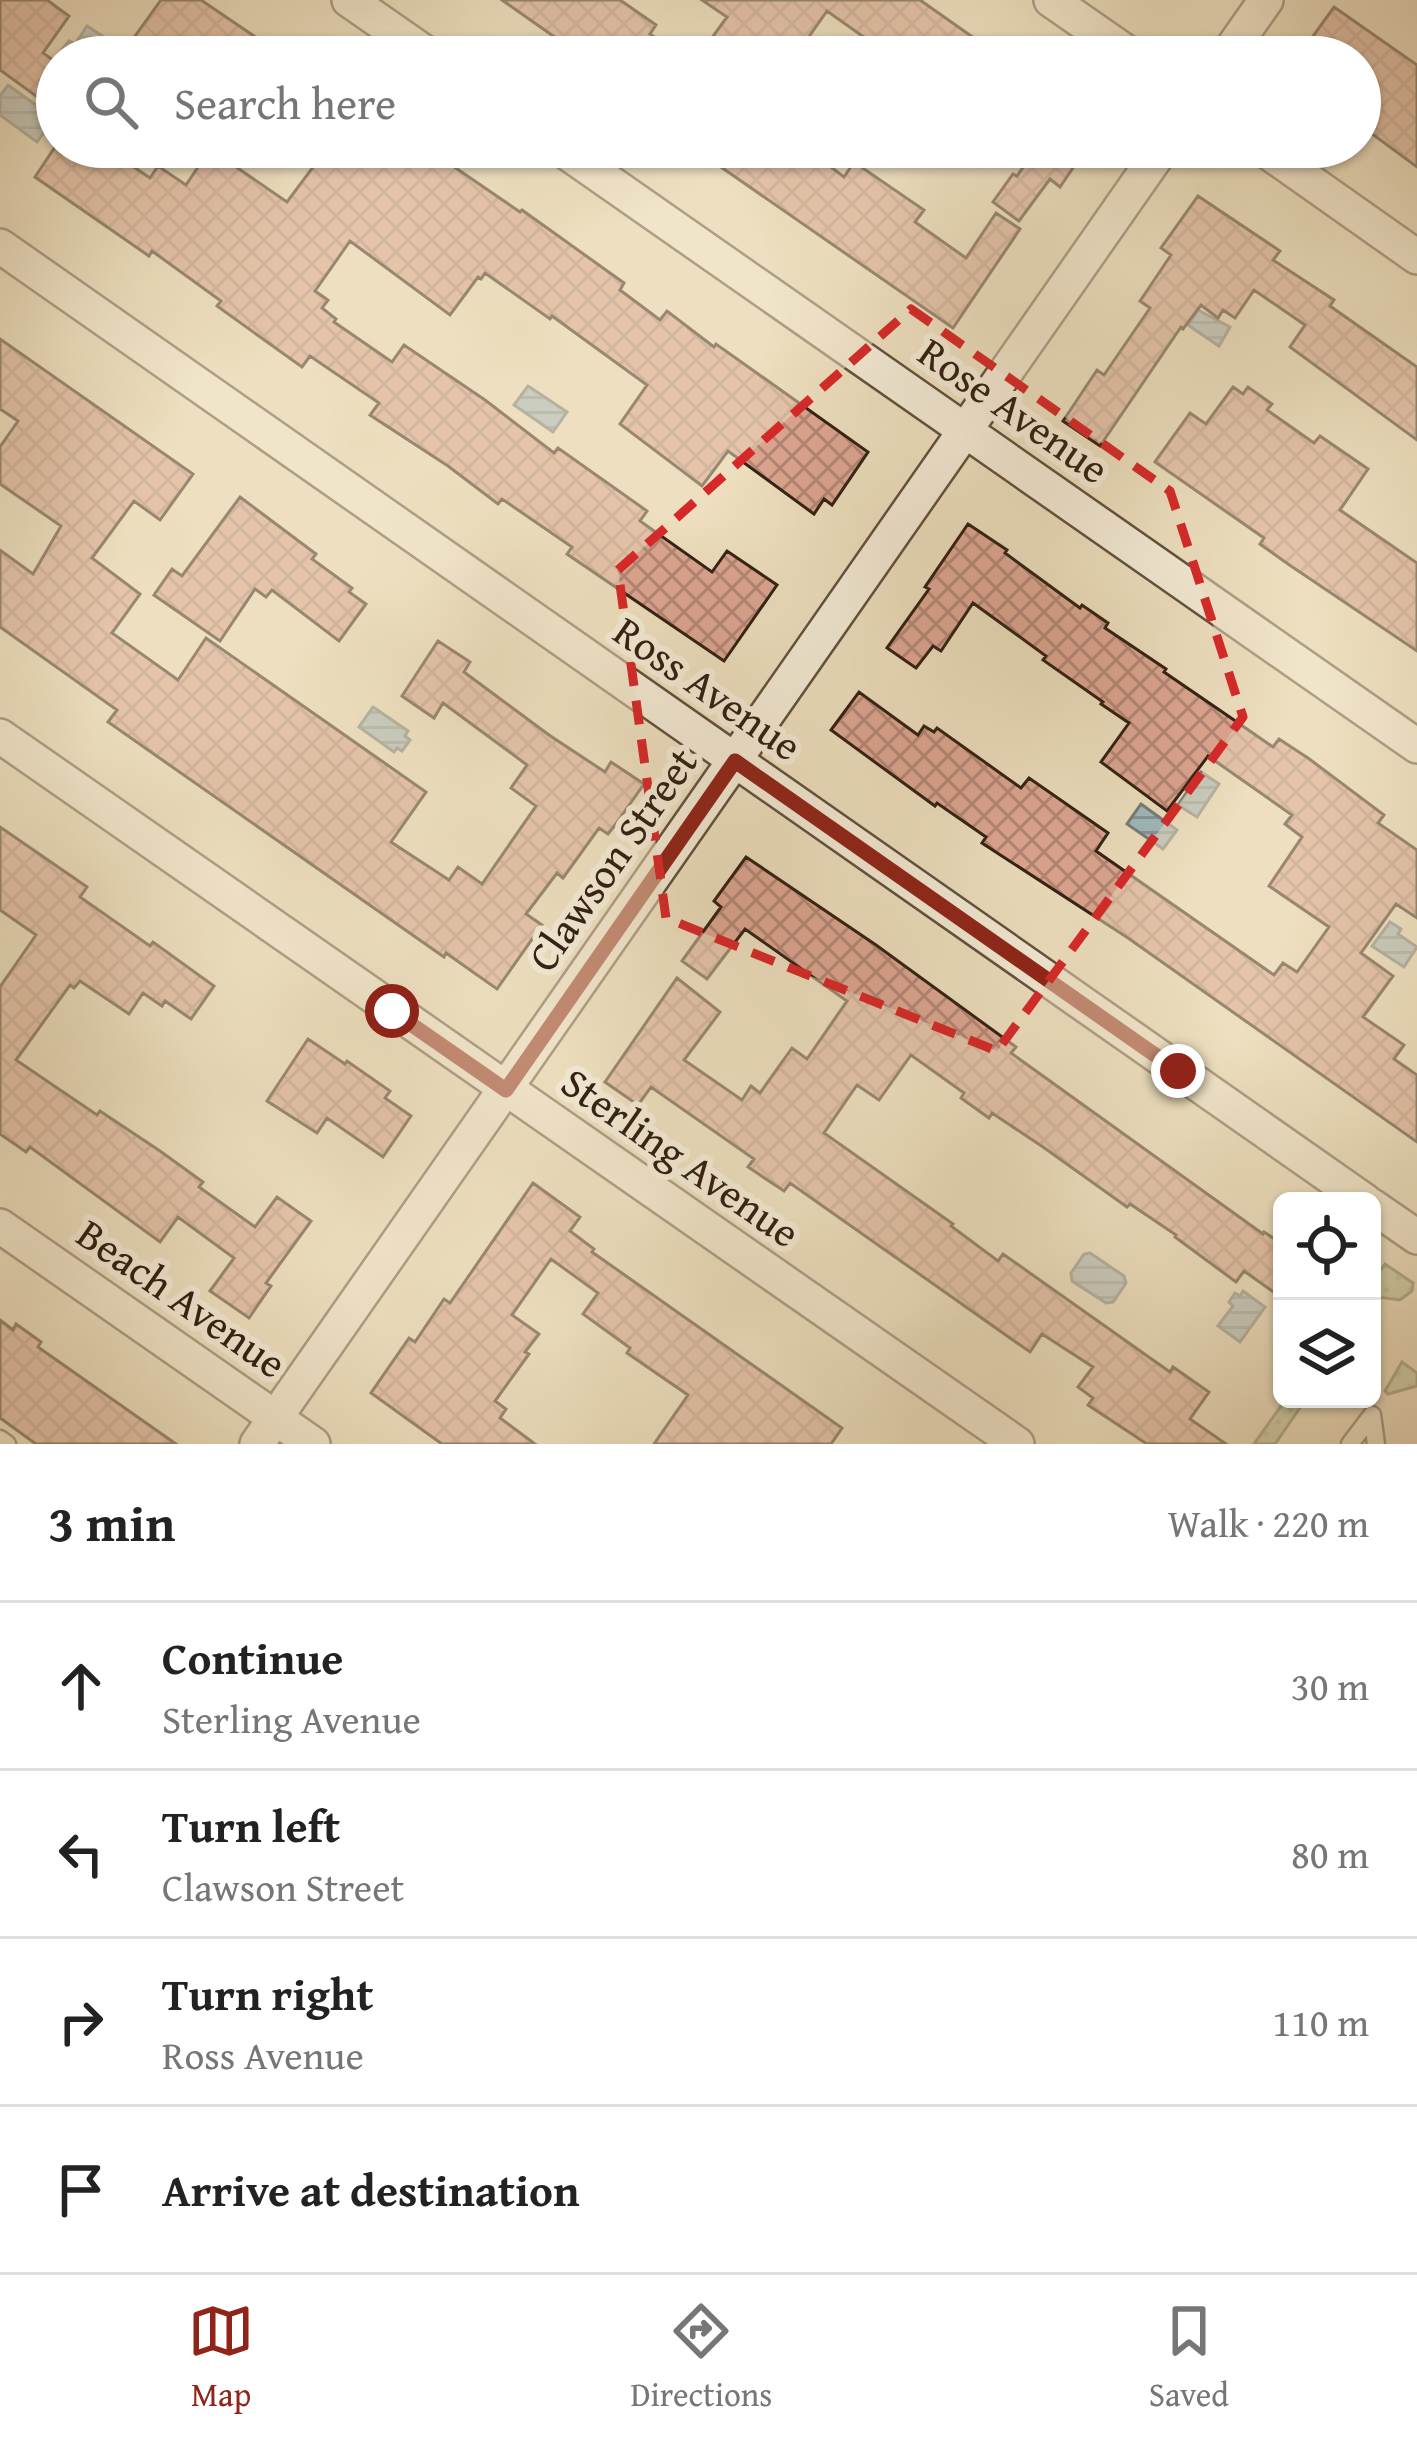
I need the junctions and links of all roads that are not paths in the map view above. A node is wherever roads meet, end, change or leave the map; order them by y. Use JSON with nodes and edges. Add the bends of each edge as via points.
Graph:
{"nodes":[{"id":1,"x":349,"y":0,"type":"edge"},
{"id":2,"x":1052,"y":0,"type":"edge"},
{"id":3,"x":1266,"y":0,"type":"edge"},
{"id":4,"x":400,"y":36,"type":"edge"},
{"id":5,"x":1103,"y":36,"type":"edge"},
{"id":6,"x":1241,"y":36,"type":"edge"},
{"id":7,"x":589,"y":168,"type":"edge"},
{"id":8,"x":1148,"y":168,"type":"edge"},
{"id":9,"x":1291,"y":168,"type":"edge"},
{"id":10,"x":0,"y":247,"type":"edge"},
{"id":11,"x":1417,"y":257,"type":"edge"},
{"id":12,"x":964,"y":430,"type":"junction"},
{"id":13,"x":0,"y":736,"type":"edge"},
{"id":14,"x":1417,"y":746,"type":"edge"},
{"id":15,"x":735,"y":761,"type":"junction"},
{"id":16,"x":506,"y":1090,"type":"junction"},
{"id":17,"x":1352,"y":1192,"type":"edge"},
{"id":18,"x":1381,"y":1212,"type":"edge"},
{"id":19,"x":0,"y":1226,"type":"edge"},
{"id":20,"x":1417,"y":1237,"type":"edge"},
{"id":21,"x":266,"y":1431,"type":"edge"},
{"id":22,"x":0,"y":1439,"type":"edge"},
{"id":23,"x":8,"y":1444,"type":"edge"},
{"id":24,"x":313,"y":1444,"type":"edge"},
{"id":25,"x":1017,"y":1444,"type":"edge"},
{"id":26,"x":1351,"y":1444,"type":"edge"},
{"id":27,"x":1376,"y":1444,"type":"edge"}],
"edges":[{"from":1,"to":4,"type":"street"},
{"from":2,"to":5,"type":"street"},
{"from":3,"to":6,"type":"street"},
{"from":7,"to":12,"type":"street","name":"Rose Avenue"},
{"from":8,"to":12,"type":"street","name":"Clawson Street"},
{"from":9,"to":11,"type":"street"},
{"from":10,"to":15,"type":"street","name":"Ross Avenue"},
{"from":12,"to":14,"type":"street","name":"Rose Avenue"},
{"from":12,"to":15,"type":"street","name":"Clawson Street"},
{"from":13,"to":16,"type":"street","name":"Sterling Avenue"},
{"from":15,"to":16,"type":"street","name":"Clawson Street"},
{"from":15,"to":17,"type":"street","name":"Ross Avenue"},
{"from":16,"to":21,"type":"street","name":"Clawson Street"},
{"from":16,"to":25,"type":"street","name":"Sterling Avenue"},
{"from":18,"to":20,"type":"street","name":"Ross Avenue"},
{"from":19,"to":21,"type":"street","name":"Beach Avenue"},
{"from":21,"to":24,"type":"street","name":"Beach Avenue"},
{"from":22,"to":23,"type":"lane"},
{"from":26,"to":27,"type":"lane","via":[[1372,1415]]}]}
